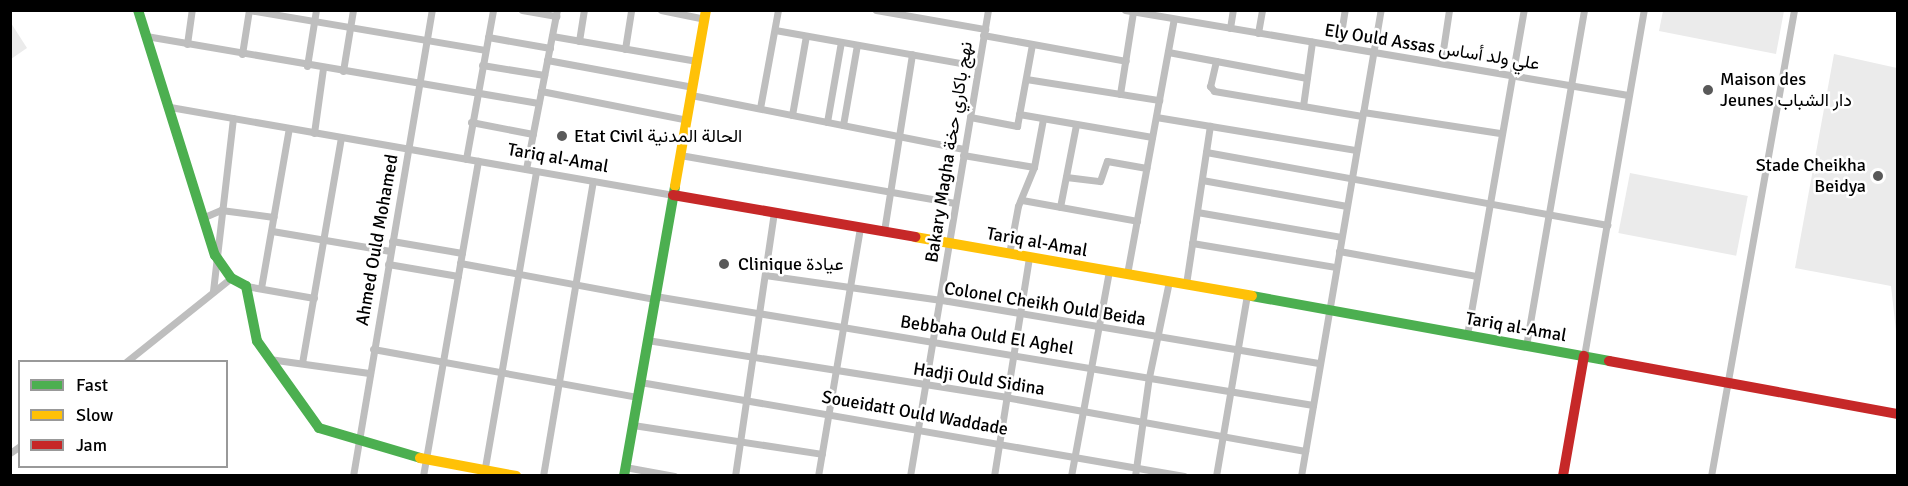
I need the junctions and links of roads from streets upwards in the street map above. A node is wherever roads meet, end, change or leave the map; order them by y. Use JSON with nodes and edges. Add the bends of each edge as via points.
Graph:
{"nodes":[{"id":1,"x":138,"y":10,"type":"edge"},
{"id":2,"x":192,"y":10,"type":"edge"},
{"id":3,"x":249,"y":10,"type":"edge"},
{"id":4,"x":316,"y":10,"type":"edge"},
{"id":5,"x":353,"y":10,"type":"edge"},
{"id":6,"x":432,"y":10,"type":"edge"},
{"id":7,"x":493,"y":10,"type":"edge"},
{"id":8,"x":522,"y":10,"type":"edge"},
{"id":9,"x":584,"y":10,"type":"edge"},
{"id":10,"x":631,"y":10,"type":"edge"},
{"id":11,"x":661,"y":10,"type":"edge"},
{"id":12,"x":778,"y":10,"type":"edge"},
{"id":13,"x":876,"y":10,"type":"edge"},
{"id":14,"x":988,"y":10,"type":"edge"},
{"id":15,"x":1125,"y":10,"type":"edge"},
{"id":16,"x":1233,"y":10,"type":"edge"},
{"id":17,"x":1262,"y":10,"type":"edge"},
{"id":18,"x":1345,"y":10,"type":"edge"},
{"id":19,"x":1381,"y":10,"type":"edge"},
{"id":20,"x":1449,"y":10,"type":"edge"},
{"id":21,"x":1524,"y":10,"type":"edge"},
{"id":22,"x":1584,"y":10,"type":"edge"},
{"id":23,"x":1644,"y":10,"type":"edge"},
{"id":24,"x":1794,"y":10,"type":"edge"},
{"id":25,"x":1133,"y":12,"type":"junction"},
{"id":26,"x":556,"y":13,"type":"edge"},
{"id":27,"x":705,"y":15,"type":"edge"},
{"id":28,"x":1174,"y":19,"type":"junction"},
{"id":29,"x":314,"y":21,"type":"junction"},
{"id":30,"x":350,"y":27,"type":"junction"},
{"id":31,"x":1230,"y":28,"type":"junction"},
{"id":32,"x":775,"y":30,"type":"junction"},
{"id":33,"x":984,"y":32,"type":"junction"},
{"id":34,"x":1258,"y":33,"type":"junction"},
{"id":35,"x":146,"y":36,"type":"junction"},
{"id":36,"x":552,"y":36,"type":"junction"},
{"id":37,"x":806,"y":36,"type":"junction"},
{"id":38,"x":488,"y":37,"type":"junction"},
{"id":39,"x":427,"y":39,"type":"junction"},
{"id":40,"x":579,"y":41,"type":"junction"},
{"id":41,"x":841,"y":42,"type":"junction"},
{"id":42,"x":1312,"y":42,"type":"junction"},
{"id":43,"x":187,"y":44,"type":"junction"},
{"id":44,"x":1032,"y":44,"type":"junction"},
{"id":45,"x":857,"y":45,"type":"junction"},
{"id":46,"x":1340,"y":46,"type":"junction"},
{"id":47,"x":550,"y":48,"type":"junction"},
{"id":48,"x":625,"y":49,"type":"junction"},
{"id":49,"x":485,"y":50,"type":"junction"},
{"id":50,"x":1168,"y":52,"type":"junction"},
{"id":51,"x":1374,"y":52,"type":"junction"},
{"id":52,"x":242,"y":54,"type":"junction"},
{"id":53,"x":912,"y":54,"type":"junction"},
{"id":54,"x":547,"y":60,"type":"junction"},
{"id":55,"x":697,"y":61,"type":"junction"},
{"id":56,"x":1126,"y":61,"type":"junction"},
{"id":57,"x":1216,"y":61,"type":"junction"},
{"id":58,"x":1441,"y":63,"type":"junction"},
{"id":59,"x":482,"y":65,"type":"junction"},
{"id":60,"x":308,"y":66,"type":"junction"},
{"id":61,"x":978,"y":66,"type":"junction"},
{"id":62,"x":323,"y":68,"type":"junction"},
{"id":63,"x":343,"y":71,"type":"junction"},
{"id":64,"x":544,"y":75,"type":"junction"},
{"id":65,"x":1513,"y":75,"type":"junction"},
{"id":66,"x":1307,"y":78,"type":"junction"},
{"id":67,"x":1026,"y":79,"type":"junction"},
{"id":68,"x":419,"y":84,"type":"junction"},
{"id":69,"x":1571,"y":85,"type":"junction"},
{"id":70,"x":692,"y":91,"type":"junction"},
{"id":71,"x":541,"y":92,"type":"junction"},
{"id":72,"x":476,"y":93,"type":"junction"},
{"id":73,"x":1120,"y":93,"type":"junction"},
{"id":74,"x":1628,"y":94,"type":"junction"},
{"id":75,"x":1159,"y":100,"type":"junction"},
{"id":76,"x":538,"y":103,"type":"junction"},
{"id":77,"x":1303,"y":106,"type":"junction"},
{"id":78,"x":170,"y":107,"type":"junction"},
{"id":79,"x":760,"y":108,"type":"junction"},
{"id":80,"x":1019,"y":114,"type":"junction"},
{"id":81,"x":1363,"y":114,"type":"junction"},
{"id":82,"x":792,"y":115,"type":"junction"},
{"id":83,"x":970,"y":117,"type":"junction"},
{"id":84,"x":1156,"y":117,"type":"junction"},
{"id":85,"x":232,"y":118,"type":"junction"},
{"id":86,"x":1043,"y":119,"type":"junction"},
{"id":87,"x":687,"y":120,"type":"junction"},
{"id":88,"x":471,"y":122,"type":"junction"},
{"id":89,"x":827,"y":122,"type":"junction"},
{"id":90,"x":843,"y":125,"type":"junction"},
{"id":91,"x":1076,"y":125,"type":"junction"},
{"id":92,"x":1210,"y":126,"type":"junction"},
{"id":93,"x":289,"y":128,"type":"junction"},
{"id":94,"x":314,"y":132,"type":"junction"},
{"id":95,"x":1501,"y":133,"type":"junction"},
{"id":96,"x":533,"y":134,"type":"junction"},
{"id":97,"x":898,"y":135,"type":"junction"},
{"id":98,"x":1152,"y":137,"type":"junction"},
{"id":99,"x":341,"y":138,"type":"junction"},
{"id":100,"x":408,"y":149,"type":"junction"},
{"id":101,"x":1356,"y":150,"type":"junction"},
{"id":102,"x":964,"y":152,"type":"junction"},
{"id":103,"x":1206,"y":152,"type":"junction"},
{"id":104,"x":680,"y":155,"type":"junction"},
{"id":105,"x":466,"y":159,"type":"junction"},
{"id":106,"x":478,"y":161,"type":"junction"},
{"id":107,"x":1034,"y":167,"type":"junction"},
{"id":108,"x":1146,"y":168,"type":"junction"},
{"id":109,"x":526,"y":169,"type":"junction"},
{"id":110,"x":536,"y":171,"type":"junction"},
{"id":111,"x":1352,"y":176,"type":"junction"},
{"id":112,"x":1066,"y":177,"type":"junction"},
{"id":113,"x":1202,"y":180,"type":"junction"},
{"id":114,"x":592,"y":181,"type":"junction"},
{"id":115,"x":888,"y":192,"type":"junction"},
{"id":116,"x":673,"y":195,"type":"junction"},
{"id":117,"x":1022,"y":200,"type":"junction"},
{"id":118,"x":955,"y":203,"type":"junction"},
{"id":119,"x":1489,"y":204,"type":"junction"},
{"id":120,"x":1347,"y":206,"type":"junction"},
{"id":121,"x":1060,"y":207,"type":"junction"},
{"id":122,"x":221,"y":210,"type":"junction"},
{"id":123,"x":1197,"y":212,"type":"junction"},
{"id":124,"x":774,"y":213,"type":"junction"},
{"id":125,"x":1549,"y":215,"type":"junction"},
{"id":126,"x":274,"y":217,"type":"junction"},
{"id":127,"x":202,"y":218,"type":"junction"},
{"id":128,"x":1137,"y":221,"type":"junction"},
{"id":129,"x":1606,"y":225,"type":"junction"},
{"id":130,"x":860,"y":228,"type":"junction"},
{"id":131,"x":272,"y":231,"type":"junction"},
{"id":132,"x":884,"y":231,"type":"junction"},
{"id":133,"x":1341,"y":237,"type":"junction"},
{"id":134,"x":324,"y":241,"type":"junction"},
{"id":135,"x":392,"y":241,"type":"junction"},
{"id":136,"x":949,"y":243,"type":"junction"},
{"id":137,"x":1192,"y":243,"type":"junction"},
{"id":138,"x":390,"y":251,"type":"junction"},
{"id":139,"x":1339,"y":251,"type":"junction"},
{"id":140,"x":462,"y":253,"type":"junction"},
{"id":141,"x":1009,"y":254,"type":"junction"},
{"id":142,"x":215,"y":255,"type":"junction"},
{"id":143,"x":1029,"y":257,"type":"junction"},
{"id":144,"x":460,"y":263,"type":"junction"},
{"id":145,"x":388,"y":264,"type":"junction"},
{"id":146,"x":1336,"y":267,"type":"junction"},
{"id":147,"x":1109,"y":271,"type":"junction"},
{"id":148,"x":520,"y":274,"type":"junction"},
{"id":149,"x":1126,"y":274,"type":"junction"},
{"id":150,"x":765,"y":275,"type":"junction"},
{"id":151,"x":458,"y":276,"type":"junction"},
{"id":152,"x":1476,"y":276,"type":"junction"},
{"id":153,"x":231,"y":278,"type":"junction"},
{"id":154,"x":1168,"y":281,"type":"junction"},
{"id":155,"x":576,"y":284,"type":"junction"},
{"id":156,"x":1186,"y":284,"type":"junction"},
{"id":157,"x":246,"y":286,"type":"junction"},
{"id":158,"x":261,"y":288,"type":"junction"},
{"id":159,"x":850,"y":288,"type":"junction"},
{"id":160,"x":213,"y":291,"type":"junction"},
{"id":161,"x":1247,"y":295,"type":"junction"},
{"id":162,"x":314,"y":298,"type":"junction"},
{"id":163,"x":655,"y":298,"type":"junction"},
{"id":164,"x":939,"y":302,"type":"junction"},
{"id":165,"x":1329,"y":309,"type":"junction"},
{"id":166,"x":760,"y":313,"type":"junction"},
{"id":167,"x":1019,"y":313,"type":"junction"},
{"id":168,"x":844,"y":326,"type":"junction"},
{"id":169,"x":1099,"y":327,"type":"junction"},
{"id":170,"x":1467,"y":334,"type":"junction"},
{"id":171,"x":1157,"y":337,"type":"junction"},
{"id":172,"x":647,"y":340,"type":"junction"},
{"id":173,"x":932,"y":341,"type":"junction"},
{"id":174,"x":1526,"y":346,"type":"junction"},
{"id":175,"x":373,"y":349,"type":"junction"},
{"id":176,"x":1237,"y":350,"type":"junction"},
{"id":177,"x":1013,"y":354,"type":"junction"},
{"id":178,"x":1584,"y":356,"type":"junction"},
{"id":179,"x":754,"y":358,"type":"junction"},
{"id":180,"x":269,"y":359,"type":"junction"},
{"id":181,"x":128,"y":360,"type":"edge"},
{"id":182,"x":443,"y":362,"type":"junction"},
{"id":183,"x":302,"y":363,"type":"junction"},
{"id":184,"x":1320,"y":363,"type":"junction"},
{"id":185,"x":1091,"y":368,"type":"junction"},
{"id":186,"x":836,"y":372,"type":"junction"},
{"id":187,"x":369,"y":373,"type":"junction"},
{"id":188,"x":501,"y":373,"type":"junction"},
{"id":189,"x":1149,"y":377,"type":"junction"},
{"id":190,"x":640,"y":382,"type":"junction"},
{"id":191,"x":1727,"y":382,"type":"junction"},
{"id":192,"x":560,"y":383,"type":"junction"},
{"id":193,"x":925,"y":387,"type":"junction"},
{"id":194,"x":1231,"y":391,"type":"junction"},
{"id":195,"x":637,"y":397,"type":"junction"},
{"id":196,"x":1005,"y":397,"type":"junction"},
{"id":197,"x":747,"y":400,"type":"junction"},
{"id":198,"x":1313,"y":405,"type":"junction"},
{"id":199,"x":1083,"y":412,"type":"junction"},
{"id":200,"x":829,"y":414,"type":"junction"},
{"id":201,"x":1898,"y":414,"type":"edge"},
{"id":202,"x":1145,"y":424,"type":"junction"},
{"id":203,"x":633,"y":425,"type":"junction"},
{"id":204,"x":918,"y":429,"type":"junction"},
{"id":205,"x":1223,"y":437,"type":"junction"},
{"id":206,"x":357,"y":439,"type":"junction"},
{"id":207,"x":742,"y":441,"type":"junction"},
{"id":208,"x":999,"y":443,"type":"junction"},
{"id":209,"x":1305,"y":451,"type":"junction"},
{"id":210,"x":822,"y":454,"type":"junction"},
{"id":211,"x":1075,"y":456,"type":"junction"},
{"id":212,"x":426,"y":460,"type":"junction"},
{"id":213,"x":624,"y":471,"type":"edge"},
{"id":214,"x":1136,"y":472,"type":"edge"},
{"id":215,"x":484,"y":473,"type":"edge"},
{"id":216,"x":354,"y":476,"type":"edge"},
{"id":217,"x":423,"y":476,"type":"edge"},
{"id":218,"x":516,"y":476,"type":"edge"},
{"id":219,"x":543,"y":476,"type":"edge"},
{"id":220,"x":674,"y":476,"type":"edge"},
{"id":221,"x":735,"y":476,"type":"edge"},
{"id":222,"x":818,"y":476,"type":"edge"},
{"id":223,"x":910,"y":476,"type":"edge"},
{"id":224,"x":994,"y":476,"type":"edge"},
{"id":225,"x":1071,"y":476,"type":"edge"},
{"id":226,"x":1184,"y":476,"type":"edge"},
{"id":227,"x":1216,"y":476,"type":"edge"},
{"id":228,"x":1301,"y":476,"type":"edge"},
{"id":229,"x":1563,"y":476,"type":"edge"},
{"id":230,"x":1711,"y":476,"type":"edge"}],
"edges":[{"from":1,"to":35,"type":"street"},
{"from":2,"to":43,"type":"street"},
{"from":3,"to":29,"type":"street"},
{"from":3,"to":52,"type":"street"},
{"from":4,"to":29,"type":"street"},
{"from":5,"to":30,"type":"street"},
{"from":6,"to":39,"type":"street","name":"Ahmed Ould Mohamed"},
{"from":7,"to":38,"type":"street"},
{"from":8,"to":26,"type":"street"},
{"from":9,"to":40,"type":"street"},
{"from":10,"to":48,"type":"street"},
{"from":11,"to":27,"type":"street"},
{"from":12,"to":32,"type":"street"},
{"from":13,"to":33,"type":"street"},
{"from":14,"to":33,"type":"street","name":"Bakary Magha نهج باكاري حخة"},
{"from":15,"to":25,"type":"street","name":"Ely Ould Assas علي ولد أساس"},
{"from":16,"to":31,"type":"street"},
{"from":17,"to":34,"type":"street"},
{"from":18,"to":46,"type":"street"},
{"from":19,"to":51,"type":"street"},
{"from":20,"to":58,"type":"street"},
{"from":21,"to":65,"type":"street"},
{"from":22,"to":69,"type":"street"},
{"from":23,"to":74,"type":"street"},
{"from":24,"to":191,"type":"street"},
{"from":25,"to":28,"type":"street","name":"Ely Ould Assas علي ولد أساس"},
{"from":25,"to":56,"type":"street"},
{"from":26,"to":36,"type":"street"},
{"from":27,"to":55,"type":"street"},
{"from":28,"to":31,"type":"street","name":"Ely Ould Assas علي ولد أساس"},
{"from":28,"to":50,"type":"street"},
{"from":29,"to":30,"type":"street"},
{"from":29,"to":60,"type":"street"},
{"from":30,"to":39,"type":"street"},
{"from":30,"to":63,"type":"street"},
{"from":31,"to":34,"type":"street","name":"Ely Ould Assas علي ولد أساس"},
{"from":32,"to":37,"type":"street"},
{"from":32,"to":79,"type":"street"},
{"from":33,"to":44,"type":"street"},
{"from":33,"to":61,"type":"street","name":"Bakary Magha نهج باكاري حخة"},
{"from":34,"to":42,"type":"street","name":"Ely Ould Assas علي ولد أساس"},
{"from":35,"to":43,"type":"street"},
{"from":35,"to":78,"type":"street"},
{"from":36,"to":40,"type":"street"},
{"from":36,"to":47,"type":"street"},
{"from":37,"to":41,"type":"street"},
{"from":37,"to":82,"type":"street"},
{"from":38,"to":47,"type":"street"},
{"from":38,"to":49,"type":"street"},
{"from":39,"to":49,"type":"street"},
{"from":39,"to":68,"type":"street","name":"Ahmed Ould Mohamed"},
{"from":40,"to":48,"type":"street"},
{"from":41,"to":45,"type":"street"},
{"from":41,"to":89,"type":"street"},
{"from":42,"to":46,"type":"street","name":"Ely Ould Assas علي ولد أساس"},
{"from":42,"to":66,"type":"street"},
{"from":43,"to":52,"type":"street"},
{"from":44,"to":56,"type":"street"},
{"from":44,"to":67,"type":"street"},
{"from":45,"to":53,"type":"street"},
{"from":45,"to":90,"type":"street"},
{"from":46,"to":51,"type":"street","name":"Ely Ould Assas علي ولد أساس"},
{"from":47,"to":54,"type":"street"},
{"from":48,"to":55,"type":"street"},
{"from":49,"to":59,"type":"street"},
{"from":50,"to":57,"type":"street"},
{"from":50,"to":75,"type":"street"},
{"from":51,"to":58,"type":"street","name":"Ely Ould Assas علي ولد أساس"},
{"from":51,"to":81,"type":"street"},
{"from":52,"to":60,"type":"street"},
{"from":53,"to":61,"type":"street"},
{"from":53,"to":97,"type":"street"},
{"from":54,"to":64,"type":"street"},
{"from":54,"to":70,"type":"street"},
{"from":55,"to":70,"type":"street"},
{"from":56,"to":73,"type":"street"},
{"from":57,"to":66,"type":"street"},
{"from":57,"to":77,"type":"street","via":[[1210,86],[1214,91]]},
{"from":58,"to":65,"type":"street","name":"Ely Ould Assas علي ولد أساس"},
{"from":59,"to":64,"type":"street"},
{"from":59,"to":72,"type":"street"},
{"from":60,"to":62,"type":"street"},
{"from":61,"to":83,"type":"street","name":"Bakary Magha نهج باكاري حخة"},
{"from":62,"to":63,"type":"street"},
{"from":62,"to":94,"type":"street"},
{"from":63,"to":68,"type":"street"},
{"from":64,"to":71,"type":"street"},
{"from":65,"to":69,"type":"street","name":"Ely Ould Assas علي ولد أساس"},
{"from":65,"to":95,"type":"street"},
{"from":66,"to":77,"type":"street"},
{"from":67,"to":73,"type":"street"},
{"from":67,"to":80,"type":"street"},
{"from":68,"to":72,"type":"street"},
{"from":68,"to":100,"type":"street","name":"Ahmed Ould Mohamed"},
{"from":69,"to":74,"type":"street","name":"Ely Ould Assas علي ولد أساس"},
{"from":69,"to":125,"type":"street"},
{"from":70,"to":79,"type":"street"},
{"from":70,"to":87,"type":"street"},
{"from":71,"to":76,"type":"street"},
{"from":71,"to":87,"type":"street"},
{"from":72,"to":76,"type":"street"},
{"from":72,"to":88,"type":"street"},
{"from":73,"to":75,"type":"street"},
{"from":74,"to":129,"type":"street"},
{"from":75,"to":84,"type":"street"},
{"from":76,"to":96,"type":"street"},
{"from":77,"to":81,"type":"street"},
{"from":78,"to":85,"type":"street","name":"Tariq al-Amal"},
{"from":78,"to":127,"type":"street"},
{"from":79,"to":82,"type":"street"},
{"from":80,"to":83,"type":"street","via":[[1017,126]]},
{"from":80,"to":86,"type":"street"},
{"from":81,"to":95,"type":"street"},
{"from":81,"to":101,"type":"street"},
{"from":82,"to":89,"type":"street"},
{"from":83,"to":102,"type":"street","name":"Bakary Magha نهج باكاري حخة"},
{"from":84,"to":92,"type":"street"},
{"from":84,"to":98,"type":"street"},
{"from":85,"to":93,"type":"street","name":"Tariq al-Amal"},
{"from":85,"to":122,"type":"street"},
{"from":86,"to":91,"type":"street"},
{"from":86,"to":107,"type":"street"},
{"from":87,"to":104,"type":"street"},
{"from":88,"to":96,"type":"street"},
{"from":88,"to":105,"type":"street"},
{"from":89,"to":90,"type":"street"},
{"from":90,"to":97,"type":"street"},
{"from":91,"to":98,"type":"street"},
{"from":91,"to":112,"type":"street"},
{"from":92,"to":101,"type":"street"},
{"from":92,"to":103,"type":"street"},
{"from":93,"to":94,"type":"street","name":"Tariq al-Amal"},
{"from":93,"to":126,"type":"street"},
{"from":94,"to":99,"type":"street","name":"Tariq al-Amal"},
{"from":95,"to":119,"type":"street"},
{"from":96,"to":109,"type":"street"},
{"from":97,"to":102,"type":"street"},
{"from":97,"to":115,"type":"street"},
{"from":98,"to":108,"type":"street"},
{"from":99,"to":100,"type":"street","name":"Tariq al-Amal"},
{"from":99,"to":134,"type":"street"},
{"from":100,"to":105,"type":"street","name":"Tariq al-Amal"},
{"from":100,"to":135,"type":"street","name":"Ahmed Ould Mohamed"},
{"from":101,"to":111,"type":"street"},
{"from":102,"to":107,"type":"street"},
{"from":102,"to":118,"type":"street","name":"Bakary Magha نهج باكاري حخة"},
{"from":103,"to":111,"type":"street"},
{"from":103,"to":113,"type":"street"},
{"from":104,"to":115,"type":"street"},
{"from":104,"to":116,"type":"street"},
{"from":105,"to":106,"type":"street","name":"Tariq al-Amal"},
{"from":106,"to":109,"type":"street","name":"Tariq al-Amal"},
{"from":106,"to":140,"type":"street"},
{"from":107,"to":117,"type":"street"},
{"from":108,"to":112,"type":"street","via":[[1107,161],[1098,182]]},
{"from":108,"to":128,"type":"street"},
{"from":109,"to":110,"type":"street","name":"Tariq al-Amal"},
{"from":110,"to":114,"type":"street","name":"Tariq al-Amal"},
{"from":110,"to":148,"type":"street"},
{"from":111,"to":119,"type":"street"},
{"from":111,"to":120,"type":"street"},
{"from":112,"to":121,"type":"street"},
{"from":113,"to":120,"type":"street"},
{"from":113,"to":123,"type":"street"},
{"from":114,"to":116,"type":"street","name":"Tariq al-Amal"},
{"from":114,"to":155,"type":"street"},
{"from":115,"to":118,"type":"street"},
{"from":115,"to":132,"type":"street"},
{"from":116,"to":124,"type":"street","name":"Tariq al-Amal"},
{"from":116,"to":163,"type":"street"},
{"from":117,"to":121,"type":"street"},
{"from":117,"to":141,"type":"street"},
{"from":118,"to":136,"type":"street","name":"Bakary Magha نهج باكاري حخة"},
{"from":119,"to":125,"type":"street"},
{"from":119,"to":152,"type":"street"},
{"from":120,"to":133,"type":"street"},
{"from":121,"to":128,"type":"street"},
{"from":122,"to":126,"type":"street"},
{"from":122,"to":127,"type":"street"},
{"from":122,"to":142,"type":"street"},
{"from":123,"to":133,"type":"street"},
{"from":123,"to":137,"type":"street"},
{"from":124,"to":130,"type":"street","name":"Tariq al-Amal"},
{"from":124,"to":150,"type":"street"},
{"from":125,"to":129,"type":"street"},
{"from":125,"to":174,"type":"street"},
{"from":126,"to":131,"type":"street"},
{"from":127,"to":142,"type":"street"},
{"from":128,"to":149,"type":"street"},
{"from":129,"to":178,"type":"street"},
{"from":130,"to":132,"type":"street","name":"Tariq al-Amal"},
{"from":130,"to":159,"type":"street"},
{"from":131,"to":134,"type":"street"},
{"from":131,"to":158,"type":"street"},
{"from":132,"to":136,"type":"street","name":"Tariq al-Amal"},
{"from":133,"to":139,"type":"street"},
{"from":134,"to":138,"type":"street"},
{"from":134,"to":162,"type":"street"},
{"from":135,"to":138,"type":"street","name":"Ahmed Ould Mohamed"},
{"from":135,"to":140,"type":"street"},
{"from":136,"to":141,"type":"street","name":"Tariq al-Amal"},
{"from":136,"to":164,"type":"street","name":"Bakary Magha نهج باكاري حخة"},
{"from":137,"to":146,"type":"street"},
{"from":137,"to":156,"type":"street"},
{"from":138,"to":145,"type":"street","name":"Ahmed Ould Mohamed"},
{"from":139,"to":146,"type":"street"},
{"from":139,"to":152,"type":"street"},
{"from":140,"to":144,"type":"street"},
{"from":141,"to":143,"type":"street","name":"Tariq al-Amal"},
{"from":142,"to":153,"type":"street"},
{"from":142,"to":160,"type":"street"},
{"from":143,"to":147,"type":"street","name":"Tariq al-Amal"},
{"from":143,"to":167,"type":"street"},
{"from":144,"to":148,"type":"street","name":"Bebbaha Ould El Aghel"},
{"from":144,"to":151,"type":"street"},
{"from":145,"to":151,"type":"street"},
{"from":145,"to":175,"type":"street","name":"Ahmed Ould Mohamed"},
{"from":146,"to":165,"type":"street"},
{"from":147,"to":149,"type":"street","name":"Tariq al-Amal"},
{"from":147,"to":169,"type":"street"},
{"from":148,"to":155,"type":"street","name":"Bebbaha Ould El Aghel"},
{"from":148,"to":188,"type":"street"},
{"from":149,"to":154,"type":"street","name":"Tariq al-Amal"},
{"from":150,"to":159,"type":"street","name":"Colonel Cheikh Ould Beida"},
{"from":150,"to":166,"type":"street"},
{"from":151,"to":182,"type":"street"},
{"from":152,"to":170,"type":"street"},
{"from":153,"to":157,"type":"street"},
{"from":153,"to":160,"type":"street"},
{"from":154,"to":156,"type":"street","name":"Tariq al-Amal"},
{"from":154,"to":171,"type":"street"},
{"from":155,"to":163,"type":"street","name":"Bebbaha Ould El Aghel"},
{"from":155,"to":192,"type":"street"},
{"from":156,"to":161,"type":"street","name":"Tariq al-Amal"},
{"from":157,"to":158,"type":"street"},
{"from":157,"to":180,"type":"street","via":[[257,341]]},
{"from":158,"to":162,"type":"street"},
{"from":159,"to":164,"type":"street","name":"Colonel Cheikh Ould Beida"},
{"from":159,"to":168,"type":"street"},
{"from":160,"to":181,"type":"street"},
{"from":161,"to":165,"type":"street","name":"Tariq al-Amal"},
{"from":161,"to":176,"type":"street"},
{"from":162,"to":183,"type":"street"},
{"from":163,"to":166,"type":"street","name":"Bebbaha Ould El Aghel"},
{"from":163,"to":172,"type":"street"},
{"from":164,"to":167,"type":"street","name":"Colonel Cheikh Ould Beida"},
{"from":164,"to":173,"type":"street","name":"Bakary Magha نهج باكاري حخة"},
{"from":165,"to":170,"type":"street","name":"Tariq al-Amal"},
{"from":165,"to":184,"type":"street"},
{"from":166,"to":168,"type":"street","name":"Bebbaha Ould El Aghel"},
{"from":166,"to":179,"type":"street"},
{"from":167,"to":169,"type":"street","name":"Colonel Cheikh Ould Beida"},
{"from":167,"to":177,"type":"street"},
{"from":168,"to":173,"type":"street","name":"Bebbaha Ould El Aghel"},
{"from":168,"to":186,"type":"street"},
{"from":169,"to":171,"type":"street","name":"Colonel Cheikh Ould Beida"},
{"from":169,"to":185,"type":"street"},
{"from":170,"to":174,"type":"street","name":"Tariq al-Amal"},
{"from":171,"to":176,"type":"street","name":"Colonel Cheikh Ould Beida"},
{"from":171,"to":189,"type":"street"},
{"from":172,"to":179,"type":"street","name":"Hadji Ould Sidina"},
{"from":172,"to":190,"type":"street"},
{"from":173,"to":177,"type":"street","name":"Bebbaha Ould El Aghel"},
{"from":173,"to":193,"type":"street","name":"Bakary Magha نهج باكاري حخة"},
{"from":174,"to":178,"type":"street","name":"Tariq al-Amal"},
{"from":175,"to":182,"type":"street"},
{"from":175,"to":187,"type":"street","name":"Ahmed Ould Mohamed"},
{"from":176,"to":184,"type":"street","name":"Colonel Cheikh Ould Beida"},
{"from":176,"to":194,"type":"street"},
{"from":177,"to":185,"type":"street","name":"Bebbaha Ould El Aghel"},
{"from":177,"to":196,"type":"street"},
{"from":178,"to":191,"type":"street","name":"Tariq al-Amal"},
{"from":178,"to":229,"type":"street"},
{"from":179,"to":186,"type":"street","name":"Hadji Ould Sidina"},
{"from":179,"to":197,"type":"street"},
{"from":180,"to":183,"type":"street"},
{"from":180,"to":206,"type":"street","via":[[313,424]]},
{"from":182,"to":188,"type":"street"},
{"from":182,"to":212,"type":"street"},
{"from":183,"to":187,"type":"street"},
{"from":184,"to":198,"type":"street"},
{"from":185,"to":189,"type":"street","name":"Bebbaha Ould El Aghel"},
{"from":185,"to":199,"type":"street"},
{"from":186,"to":193,"type":"street","name":"Hadji Ould Sidina"},
{"from":186,"to":200,"type":"street"},
{"from":187,"to":206,"type":"street","name":"Ahmed Ould Mohamed"},
{"from":188,"to":192,"type":"street"},
{"from":188,"to":215,"type":"street"},
{"from":189,"to":194,"type":"street","name":"Bebbaha Ould El Aghel"},
{"from":189,"to":202,"type":"street"},
{"from":190,"to":195,"type":"street"},
{"from":190,"to":197,"type":"street","name":"Soueidatt Ould Waddade"},
{"from":191,"to":201,"type":"street","name":"Tariq al-Amal"},
{"from":191,"to":230,"type":"street"},
{"from":192,"to":195,"type":"street"},
{"from":192,"to":219,"type":"street"},
{"from":193,"to":196,"type":"street","name":"Hadji Ould Sidina"},
{"from":193,"to":204,"type":"street","name":"Bakary Magha نهج باكاري حخة"},
{"from":194,"to":198,"type":"street","name":"Bebbaha Ould El Aghel"},
{"from":194,"to":205,"type":"street"},
{"from":195,"to":203,"type":"street"},
{"from":196,"to":199,"type":"street","name":"Hadji Ould Sidina"},
{"from":196,"to":208,"type":"street"},
{"from":197,"to":200,"type":"street","name":"Soueidatt Ould Waddade"},
{"from":197,"to":207,"type":"street"},
{"from":198,"to":209,"type":"street"},
{"from":199,"to":202,"type":"street","name":"Hadji Ould Sidina"},
{"from":199,"to":211,"type":"street"},
{"from":200,"to":204,"type":"street","name":"Soueidatt Ould Waddade"},
{"from":200,"to":210,"type":"street"},
{"from":202,"to":205,"type":"street","name":"Hadji Ould Sidina"},
{"from":202,"to":214,"type":"street"},
{"from":203,"to":207,"type":"street"},
{"from":203,"to":213,"type":"street"},
{"from":204,"to":208,"type":"street","name":"Soueidatt Ould Waddade"},
{"from":204,"to":223,"type":"street","name":"Bakary Magha نهج باكاري حخة"},
{"from":205,"to":209,"type":"street","name":"Hadji Ould Sidina"},
{"from":205,"to":227,"type":"street"},
{"from":206,"to":212,"type":"street"},
{"from":206,"to":216,"type":"street","name":"Ahmed Ould Mohamed"},
{"from":207,"to":210,"type":"street"},
{"from":207,"to":221,"type":"street"},
{"from":208,"to":211,"type":"street","name":"Soueidatt Ould Waddade"},
{"from":208,"to":224,"type":"street"},
{"from":209,"to":228,"type":"street"},
{"from":210,"to":222,"type":"street"},
{"from":211,"to":214,"type":"street","name":"Soueidatt Ould Waddade"},
{"from":211,"to":225,"type":"street"},
{"from":212,"to":215,"type":"street"},
{"from":212,"to":217,"type":"street"},
{"from":213,"to":220,"type":"street"},
{"from":214,"to":226,"type":"street","name":"Soueidatt Ould Waddade"},
{"from":215,"to":218,"type":"street"}]}
